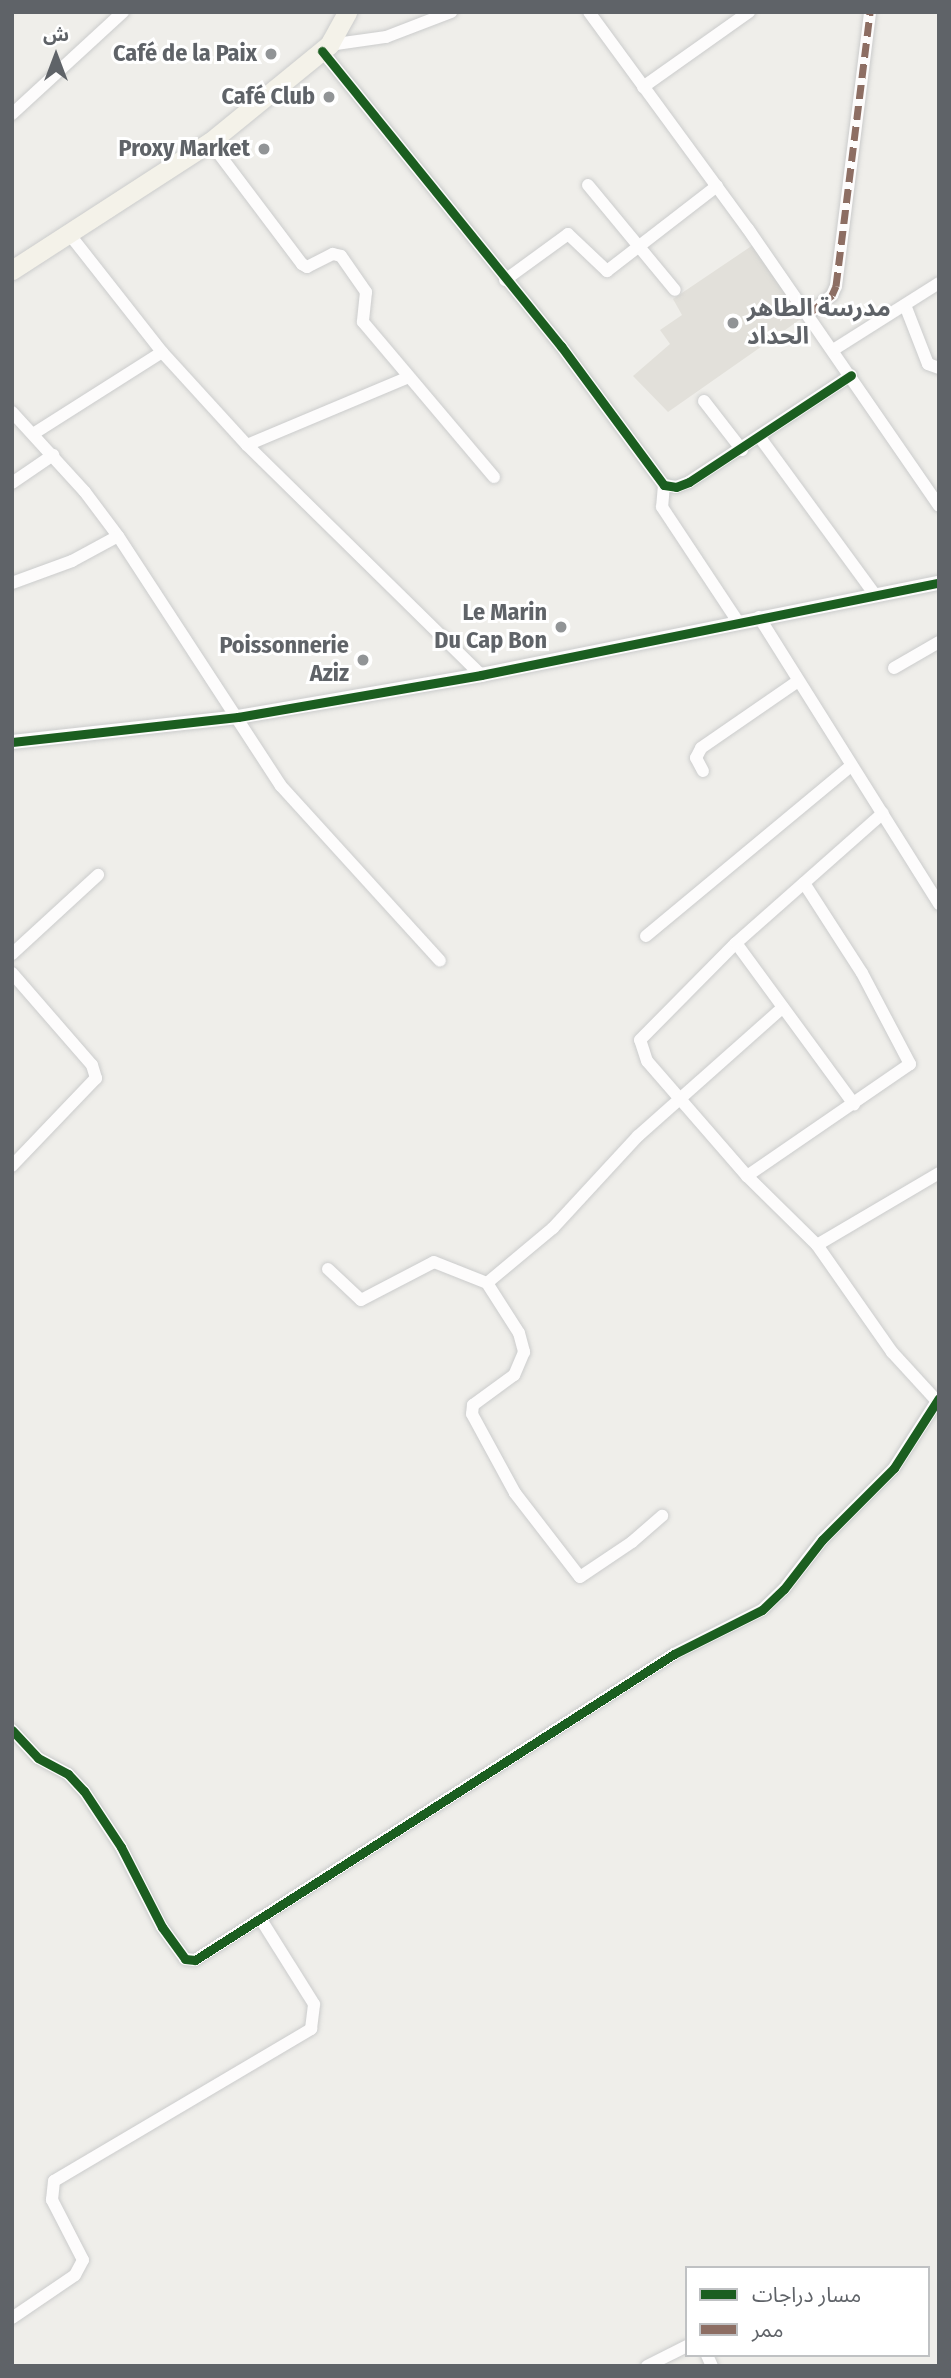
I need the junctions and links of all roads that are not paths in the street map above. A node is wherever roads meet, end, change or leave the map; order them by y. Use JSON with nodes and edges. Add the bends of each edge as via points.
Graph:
{"nodes":[{"id":1,"x":123,"y":12,"type":"edge"},
{"id":2,"x":451,"y":12,"type":"edge"},
{"id":3,"x":589,"y":12,"type":"edge"},
{"id":4,"x":749,"y":12,"type":"edge"},
{"id":5,"x":870,"y":12,"type":"edge"},
{"id":6,"x":339,"y":17,"type":"edge"},
{"id":7,"x":326,"y":48,"type":"junction"},
{"id":8,"x":643,"y":87,"type":"junction"},
{"id":9,"x":12,"y":114,"type":"edge"},
{"id":10,"x":209,"y":142,"type":"junction"},
{"id":11,"x":588,"y":185,"type":"dead end"},
{"id":12,"x":717,"y":186,"type":"junction"},
{"id":13,"x":70,"y":235,"type":"junction"},
{"id":14,"x":640,"y":246,"type":"junction"},
{"id":15,"x":12,"y":270,"type":"edge"},
{"id":16,"x":505,"y":280,"type":"junction"},
{"id":17,"x":939,"y":283,"type":"edge"},
{"id":18,"x":675,"y":290,"type":"dead end"},
{"id":19,"x":905,"y":305,"type":"junction"},
{"id":20,"x":808,"y":314,"type":"junction"},
{"id":21,"x":834,"y":350,"type":"junction"},
{"id":22,"x":162,"y":352,"type":"junction"},
{"id":23,"x":939,"y":368,"type":"edge"},
{"id":24,"x":851,"y":375,"type":"junction"},
{"id":25,"x":406,"y":378,"type":"junction"},
{"id":26,"x":704,"y":401,"type":"dead end"},
{"id":27,"x":12,"y":412,"type":"edge"},
{"id":28,"x":33,"y":434,"type":"junction"},
{"id":29,"x":761,"y":439,"type":"junction"},
{"id":30,"x":247,"y":445,"type":"junction"},
{"id":31,"x":742,"y":450,"type":"junction"},
{"id":32,"x":53,"y":455,"type":"junction"},
{"id":33,"x":494,"y":477,"type":"dead end"},
{"id":34,"x":12,"y":483,"type":"edge"},
{"id":35,"x":664,"y":485,"type":"junction"},
{"id":36,"x":939,"y":506,"type":"edge"},
{"id":37,"x":118,"y":537,"type":"junction"},
{"id":38,"x":12,"y":583,"type":"edge"},
{"id":39,"x":939,"y":583,"type":"edge"},
{"id":40,"x":875,"y":595,"type":"junction"},
{"id":41,"x":759,"y":617,"type":"junction"},
{"id":42,"x":738,"y":622,"type":"junction"},
{"id":43,"x":939,"y":642,"type":"edge"},
{"id":44,"x":894,"y":668,"type":"dead end"},
{"id":45,"x":481,"y":675,"type":"junction"},
{"id":46,"x":798,"y":681,"type":"junction"},
{"id":47,"x":237,"y":716,"type":"junction"},
{"id":48,"x":12,"y":742,"type":"edge"},
{"id":49,"x":851,"y":766,"type":"junction"},
{"id":50,"x":703,"y":771,"type":"dead end"},
{"id":51,"x":883,"y":813,"type":"junction"},
{"id":52,"x":98,"y":876,"type":"dead end"},
{"id":53,"x":804,"y":883,"type":"junction"},
{"id":54,"x":939,"y":904,"type":"edge"},
{"id":55,"x":646,"y":936,"type":"dead end"},
{"id":56,"x":736,"y":943,"type":"junction"},
{"id":57,"x":12,"y":954,"type":"edge"},
{"id":58,"x":440,"y":961,"type":"dead end"},
{"id":59,"x":12,"y":973,"type":"edge"},
{"id":60,"x":782,"y":1008,"type":"junction"},
{"id":61,"x":680,"y":1098,"type":"junction"},
{"id":62,"x":854,"y":1104,"type":"junction"},
{"id":63,"x":12,"y":1166,"type":"edge"},
{"id":64,"x":939,"y":1173,"type":"edge"},
{"id":65,"x":747,"y":1176,"type":"junction"},
{"id":66,"x":817,"y":1245,"type":"junction"},
{"id":67,"x":328,"y":1269,"type":"dead end"},
{"id":68,"x":487,"y":1283,"type":"junction"},
{"id":69,"x":937,"y":1399,"type":"edge"},
{"id":70,"x":662,"y":1516,"type":"dead end"},
{"id":71,"x":12,"y":1730,"type":"edge"},
{"id":72,"x":260,"y":1918,"type":"junction"},
{"id":73,"x":12,"y":2318,"type":"edge"},
{"id":74,"x":685,"y":2347,"type":"edge"},
{"id":75,"x":647,"y":2366,"type":"edge"}],
"edges":[{"from":1,"to":9,"type":"street"},
{"from":2,"to":7,"type":"street","via":[[386,37]]},
{"from":3,"to":8,"type":"street"},
{"from":4,"to":8,"type":"street"},
{"from":5,"to":20,"type":"street","via":[[836,286],[832,295]]},
{"from":6,"to":7,"type":"main road"},
{"from":7,"to":10,"type":"main road"},
{"from":7,"to":16,"type":"street"},
{"from":8,"to":12,"type":"street"},
{"from":10,"to":13,"type":"main road"},
{"from":10,"to":25,"type":"street","via":[[305,267],[333,254],[341,256],[366,292],[361,319]]},
{"from":11,"to":14,"type":"street"},
{"from":12,"to":14,"type":"street"},
{"from":12,"to":20,"type":"street"},
{"from":13,"to":15,"type":"main road"},
{"from":13,"to":22,"type":"street"},
{"from":14,"to":16,"type":"street","via":[[607,271],[564,234]]},
{"from":14,"to":18,"type":"street"},
{"from":16,"to":35,"type":"street","via":[[561,346]]},
{"from":17,"to":19,"type":"street"},
{"from":19,"to":21,"type":"street"},
{"from":19,"to":23,"type":"street","via":[[928,364]]},
{"from":20,"to":21,"type":"street"},
{"from":21,"to":24,"type":"street"},
{"from":22,"to":28,"type":"street"},
{"from":22,"to":30,"type":"street"},
{"from":24,"to":29,"type":"street"},
{"from":24,"to":36,"type":"street"},
{"from":25,"to":30,"type":"street"},
{"from":25,"to":33,"type":"street"},
{"from":26,"to":31,"type":"street"},
{"from":27,"to":28,"type":"street"},
{"from":28,"to":32,"type":"street"},
{"from":29,"to":31,"type":"street"},
{"from":29,"to":40,"type":"street"},
{"from":30,"to":45,"type":"street"},
{"from":31,"to":35,"type":"street","via":[[689,482]]},
{"from":32,"to":34,"type":"street"},
{"from":32,"to":37,"type":"street"},
{"from":35,"to":42,"type":"street","via":[[662,507]]},
{"from":37,"to":38,"type":"street","via":[[72,561]]},
{"from":37,"to":47,"type":"street"},
{"from":39,"to":40,"type":"street"},
{"from":40,"to":41,"type":"street"},
{"from":41,"to":42,"type":"street"},
{"from":41,"to":46,"type":"street"},
{"from":42,"to":45,"type":"street"},
{"from":43,"to":44,"type":"street"},
{"from":45,"to":47,"type":"street"},
{"from":46,"to":49,"type":"street"},
{"from":46,"to":50,"type":"street","via":[[701,748],[696,758]]},
{"from":47,"to":48,"type":"street"},
{"from":47,"to":58,"type":"street","via":[[254,750],[281,786]]},
{"from":49,"to":51,"type":"street"},
{"from":49,"to":55,"type":"street"},
{"from":51,"to":53,"type":"street"},
{"from":51,"to":54,"type":"street"},
{"from":52,"to":57,"type":"street"},
{"from":53,"to":56,"type":"street"},
{"from":53,"to":62,"type":"street","via":[[862,973],[909,1059],[904,1071]]},
{"from":56,"to":60,"type":"street"},
{"from":56,"to":61,"type":"street","via":[[640,1040],[642,1054]]},
{"from":59,"to":63,"type":"street","via":[[92,1065],[96,1078]]},
{"from":60,"to":61,"type":"street"},
{"from":60,"to":62,"type":"street"},
{"from":61,"to":65,"type":"street"},
{"from":61,"to":68,"type":"street","via":[[553,1228]]},
{"from":62,"to":65,"type":"street"},
{"from":64,"to":66,"type":"street"},
{"from":65,"to":66,"type":"street"},
{"from":66,"to":69,"type":"street","via":[[892,1352]]},
{"from":67,"to":68,"type":"street","via":[[361,1300],[433,1262]]},
{"from":68,"to":70,"type":"street","via":[[519,1333],[524,1352],[514,1375],[473,1405],[472,1414],[515,1493],[540,1528],[580,1577]]},
{"from":69,"to":72,"type":"street","via":[[894,1468],[822,1540],[762,1610],[674,1654]]},
{"from":71,"to":72,"type":"street","via":[[38,1758],[68,1774],[84,1791],[121,1847],[162,1927],[186,1959],[198,1958]]},
{"from":72,"to":73,"type":"street","via":[[314,2004],[311,2029],[54,2180],[52,2200],[83,2260],[75,2275]]},
{"from":74,"to":75,"type":"street"}]}
